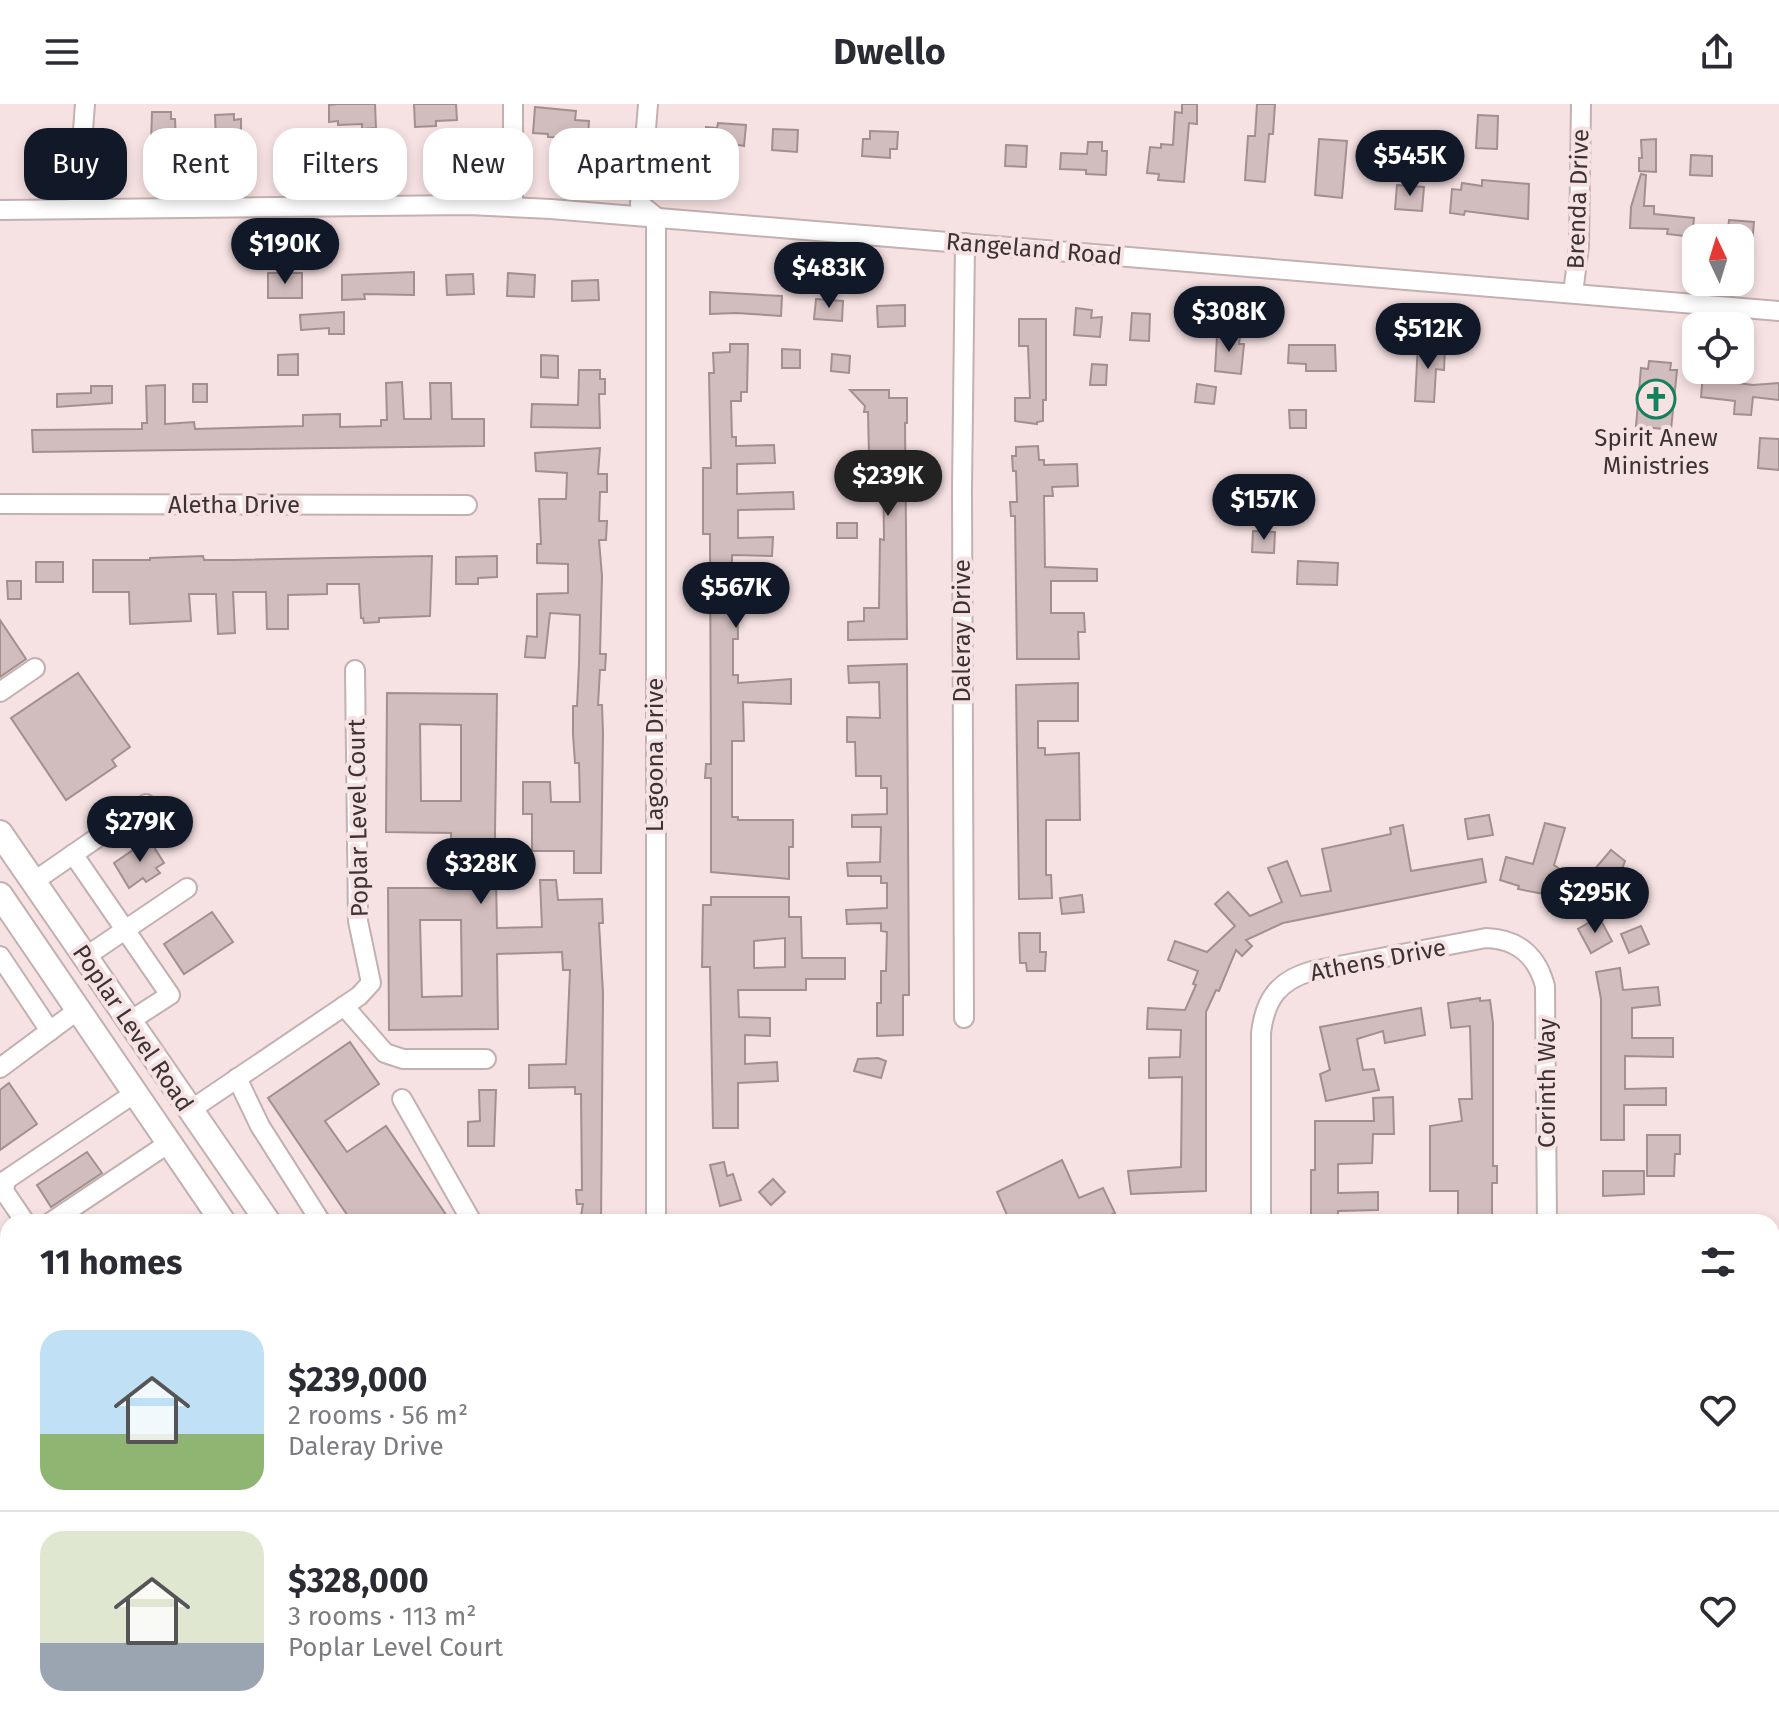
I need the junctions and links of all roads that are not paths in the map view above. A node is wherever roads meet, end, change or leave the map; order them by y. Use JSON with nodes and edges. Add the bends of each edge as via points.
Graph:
{"nodes":[{"id":1,"x":85,"y":104,"type":"edge"},
{"id":2,"x":513,"y":104,"type":"edge"},
{"id":3,"x":648,"y":104,"type":"edge"},
{"id":4,"x":1581,"y":104,"type":"edge"},
{"id":5,"x":513,"y":207,"type":"junction"},
{"id":6,"x":77,"y":209,"type":"junction"},
{"id":7,"x":0,"y":210,"type":"edge"},
{"id":8,"x":656,"y":217,"type":"junction"},
{"id":9,"x":965,"y":243,"type":"junction"},
{"id":10,"x":1573,"y":293,"type":"junction"},
{"id":11,"x":1779,"y":311,"type":"edge"},
{"id":12,"x":0,"y":504,"type":"edge"},
{"id":13,"x":467,"y":505,"type":"dead end"},
{"id":14,"x":35,"y":668,"type":"dead end"},
{"id":15,"x":355,"y":670,"type":"dead end"},
{"id":16,"x":0,"y":692,"type":"edge"},
{"id":17,"x":146,"y":804,"type":"dead end"},
{"id":18,"x":0,"y":833,"type":"edge"},
{"id":19,"x":73,"y":854,"type":"junction"},
{"id":20,"x":33,"y":882,"type":"junction"},
{"id":21,"x":187,"y":888,"type":"dead end"},
{"id":22,"x":0,"y":895,"type":"edge"},
{"id":23,"x":125,"y":931,"type":"junction"},
{"id":24,"x":1524,"y":950,"type":"joint"},
{"id":25,"x":0,"y":956,"type":"edge"},
{"id":26,"x":85,"y":957,"type":"junction"},
{"id":27,"x":344,"y":1006,"type":"junction"},
{"id":28,"x":78,"y":1010,"type":"junction"},
{"id":29,"x":964,"y":1018,"type":"dead end"},
{"id":30,"x":128,"y":1022,"type":"junction"},
{"id":31,"x":50,"y":1031,"type":"junction"},
{"id":32,"x":486,"y":1059,"type":"dead end"},
{"id":33,"x":0,"y":1068,"type":"edge"},
{"id":34,"x":237,"y":1078,"type":"junction"},
{"id":35,"x":135,"y":1093,"type":"junction"},
{"id":36,"x":402,"y":1099,"type":"dead end"},
{"id":37,"x":189,"y":1111,"type":"junction"},
{"id":38,"x":169,"y":1143,"type":"junction"},
{"id":39,"x":20,"y":1214,"type":"edge"},
{"id":40,"x":63,"y":1214,"type":"edge"},
{"id":41,"x":218,"y":1214,"type":"edge"},
{"id":42,"x":262,"y":1214,"type":"edge"},
{"id":43,"x":316,"y":1214,"type":"edge"},
{"id":44,"x":467,"y":1214,"type":"edge"},
{"id":45,"x":656,"y":1214,"type":"edge"},
{"id":46,"x":1261,"y":1214,"type":"edge"},
{"id":47,"x":1547,"y":1214,"type":"edge"}],
"edges":[{"from":1,"to":6,"type":"street"},
{"from":2,"to":5,"type":"street"},
{"from":3,"to":8,"type":"street","name":"Lagoona Drive","via":[[640,204]]},
{"from":4,"to":10,"type":"street","name":"Brenda Drive","via":[[1579,246]]},
{"from":5,"to":6,"type":"street","name":"Rangeland Road"},
{"from":5,"to":8,"type":"street","name":"Rangeland Road"},
{"from":6,"to":7,"type":"street","name":"Rangeland Road"},
{"from":8,"to":9,"type":"street","name":"Rangeland Road"},
{"from":8,"to":45,"type":"street","name":"Lagoona Drive"},
{"from":9,"to":10,"type":"street","name":"Rangeland Road"},
{"from":9,"to":29,"type":"street","name":"Daleray Drive"},
{"from":10,"to":11,"type":"street","name":"Rangeland Road"},
{"from":12,"to":13,"type":"street","name":"Aletha Drive"},
{"from":14,"to":16,"type":"street"},
{"from":15,"to":27,"type":"street","name":"Poplar Level Court","via":[[358,921],[371,983]]},
{"from":17,"to":19,"type":"street"},
{"from":18,"to":20,"type":"main road","name":"Poplar Level Road"},
{"from":19,"to":20,"type":"street"},
{"from":19,"to":23,"type":"street"},
{"from":20,"to":26,"type":"main road","name":"Poplar Level Road"},
{"from":21,"to":23,"type":"street"},
{"from":22,"to":28,"type":"main road","name":"Poplar Level Road"},
{"from":23,"to":26,"type":"street"},
{"from":23,"to":30,"type":"street","via":[[170,995]]},
{"from":24,"to":46,"type":"street","name":"Athens Drive","via":[[1486,938],[1296,975],[1274,993],[1261,1033]]},
{"from":24,"to":47,"type":"street","name":"Corinth Way","via":[[1541,972],[1546,999]]},
{"from":25,"to":31,"type":"street"},
{"from":26,"to":30,"type":"main road","name":"Poplar Level Road"},
{"from":27,"to":32,"type":"street","via":[[385,1053],[403,1059]]},
{"from":27,"to":34,"type":"street","name":"Poplar Level Court"},
{"from":28,"to":31,"type":"street"},
{"from":28,"to":35,"type":"main road","name":"Poplar Level Road"},
{"from":30,"to":37,"type":"main road","name":"Poplar Level Road"},
{"from":31,"to":33,"type":"street"},
{"from":34,"to":37,"type":"street","name":"Poplar Level Court"},
{"from":34,"to":43,"type":"street","via":[[260,1126]]},
{"from":35,"to":38,"type":"main road","name":"Poplar Level Road"},
{"from":35,"to":39,"type":"street","via":[[6,1180],[4,1191]]},
{"from":36,"to":44,"type":"street"},
{"from":37,"to":42,"type":"main road","name":"Poplar Level Road"},
{"from":38,"to":40,"type":"street"},
{"from":38,"to":41,"type":"main road","name":"Poplar Level Road"}]}
